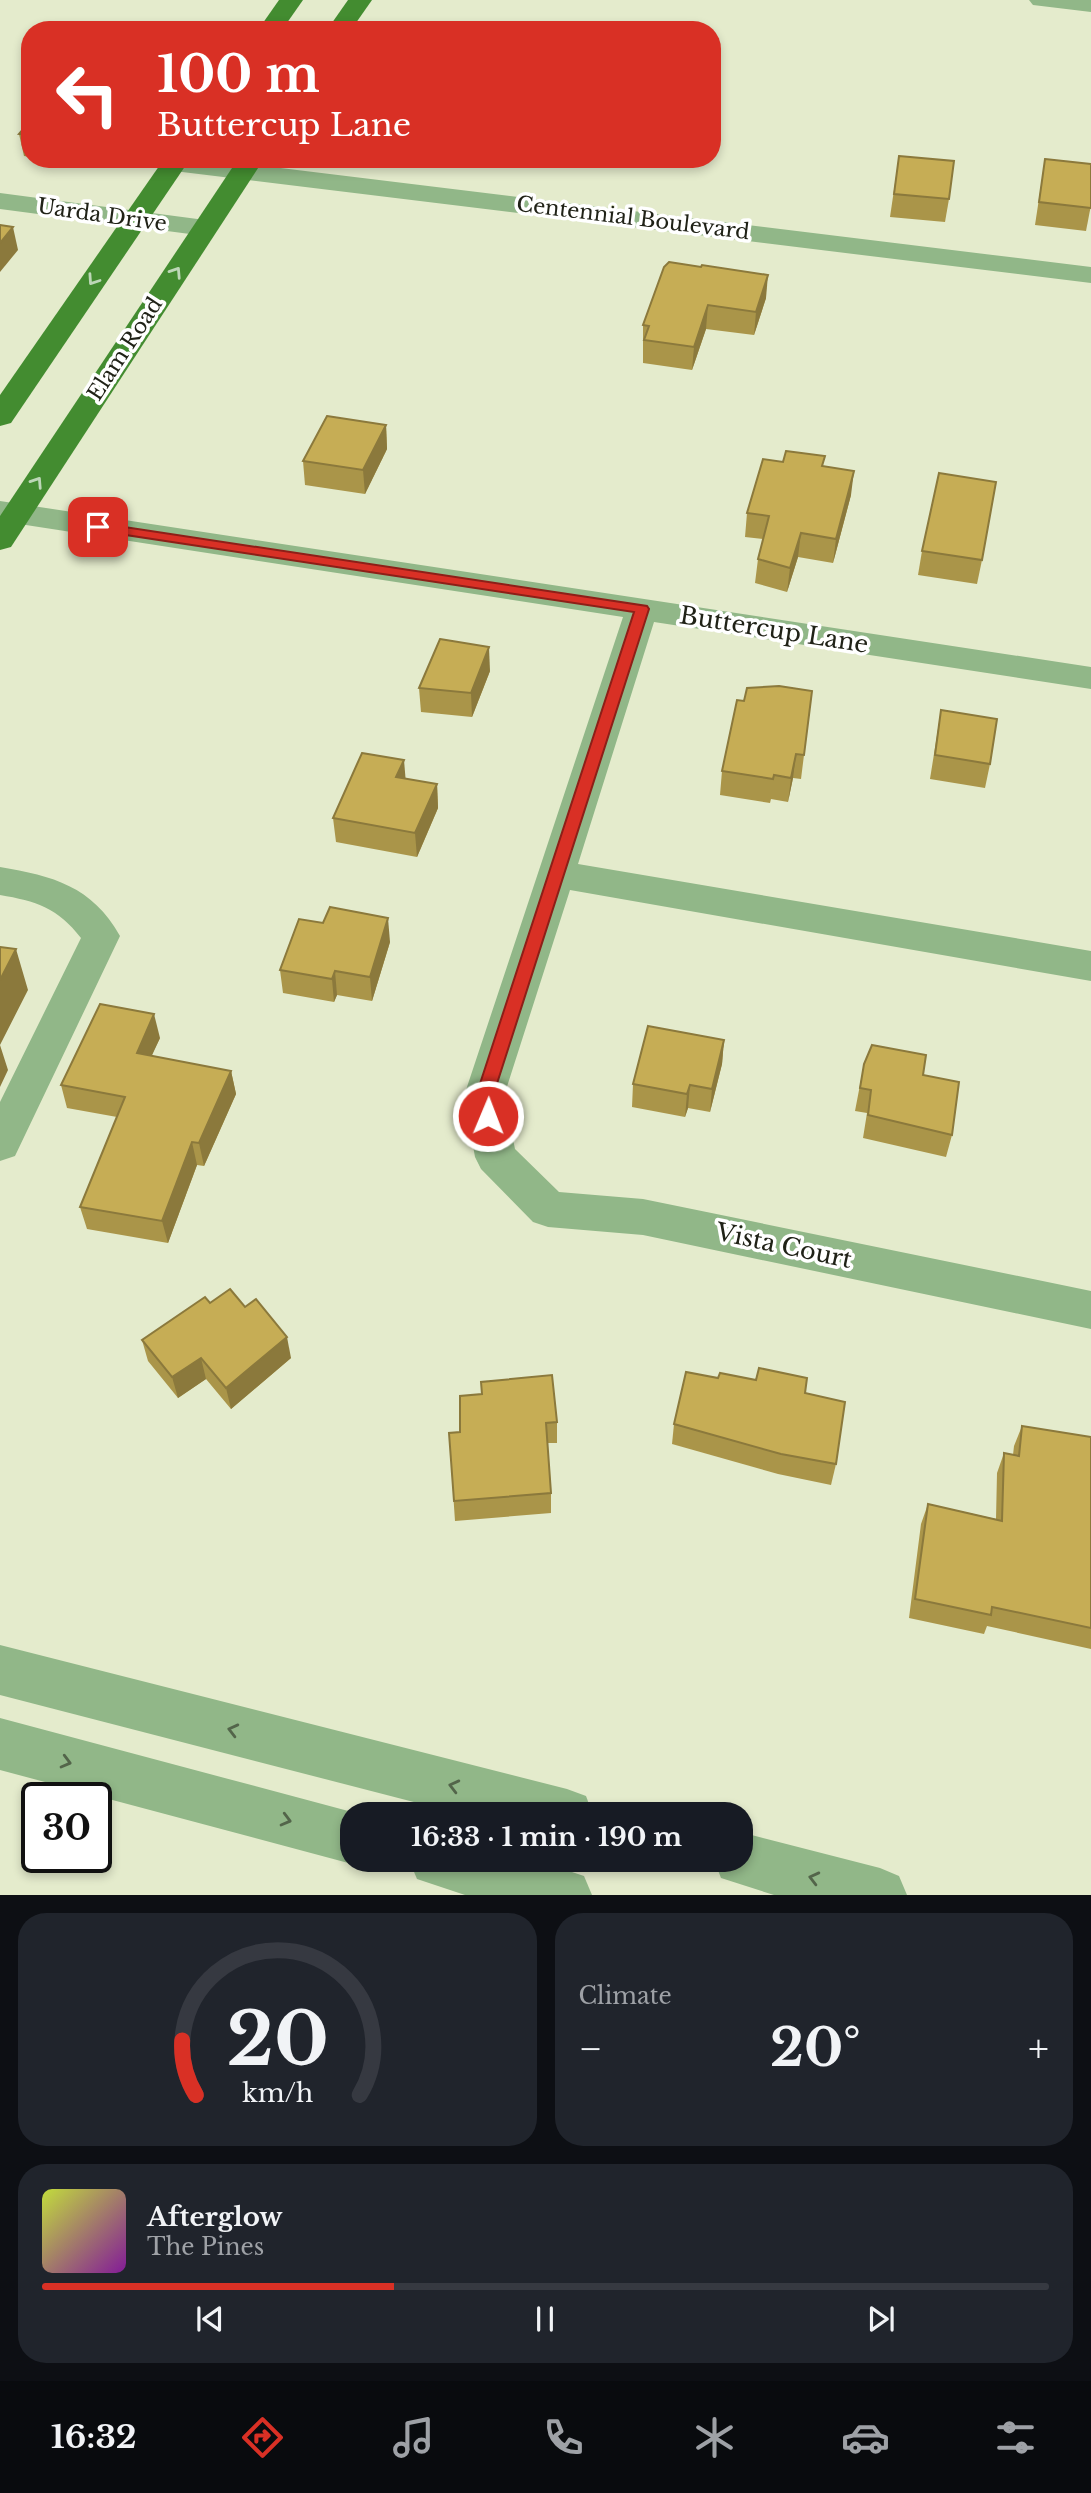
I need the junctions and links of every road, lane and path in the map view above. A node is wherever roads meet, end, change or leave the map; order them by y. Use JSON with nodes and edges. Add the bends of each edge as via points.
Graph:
{"nodes":[{"id":1,"x":291,"y":0,"type":"edge"},
{"id":2,"x":360,"y":0,"type":"edge"},
{"id":3,"x":1041,"y":0,"type":"edge"},
{"id":4,"x":1091,"y":5,"type":"edge"},
{"id":5,"x":276,"y":21,"type":"edge"},
{"id":6,"x":345,"y":21,"type":"edge"},
{"id":7,"x":170,"y":168,"type":"edge"},
{"id":8,"x":245,"y":168,"type":"edge"},
{"id":9,"x":270,"y":168,"type":"edge"},
{"id":10,"x":0,"y":201,"type":"edge"},
{"id":11,"x":134,"y":219,"type":"junction"},
{"id":12,"x":205,"y":228,"type":"junction"},
{"id":13,"x":1091,"y":275,"type":"edge"},
{"id":14,"x":0,"y":417,"type":"edge"},
{"id":15,"x":5,"y":522,"type":"edge"},
{"id":16,"x":642,"y":609,"type":"junction"},
{"id":17,"x":1091,"y":678,"type":"edge"},
{"id":18,"x":556,"y":874,"type":"junction"},
{"id":19,"x":0,"y":881,"type":"edge"},
{"id":20,"x":1091,"y":966,"type":"edge"},
{"id":21,"x":0,"y":1144,"type":"edge"},
{"id":22,"x":1091,"y":1310,"type":"edge"},
{"id":23,"x":0,"y":1670,"type":"edge"},
{"id":24,"x":0,"y":1744,"type":"edge"},
{"id":25,"x":479,"y":1802,"type":"edge"},
{"id":26,"x":340,"y":1835,"type":"edge"},
{"id":27,"x":753,"y":1862,"type":"edge"},
{"id":28,"x":468,"y":1872,"type":"edge"},
{"id":29,"x":565,"y":1895,"type":"edge"},
{"id":30,"x":880,"y":1895,"type":"edge"}],
"edges":[{"from":1,"to":5,"type":"main road"},
{"from":2,"to":6,"type":"main road"},
{"from":3,"to":4,"type":"street"},
{"from":7,"to":11,"type":"main road"},
{"from":8,"to":12,"type":"main road","name":"Elam Road"},
{"from":9,"to":13,"type":"street","name":"Centennial Boulevard"},
{"from":10,"to":11,"type":"street","name":"Uarda Drive"},
{"from":11,"to":12,"type":"street","name":"Uarda Drive"},
{"from":11,"to":14,"type":"main road","one_way":true},
{"from":15,"to":12,"type":"main road","name":"Elam Road","one_way":true},
{"from":15,"to":16,"type":"street","name":"Buttercup Lane"},
{"from":16,"to":17,"type":"street","name":"Buttercup Lane"},
{"from":16,"to":18,"type":"street"},
{"from":18,"to":20,"type":"street"},
{"from":18,"to":22,"type":"street","name":"Vista Court","via":[[484,1096],[496,1157],[548,1209],[643,1217]]},
{"from":19,"to":21,"type":"street","via":[[42,888],[80,909],[101,936]]},
{"from":25,"to":23,"type":"street","one_way":true},
{"from":24,"to":26,"type":"street","one_way":true},
{"from":30,"to":27,"type":"street","one_way":true},
{"from":28,"to":29,"type":"street"}]}
